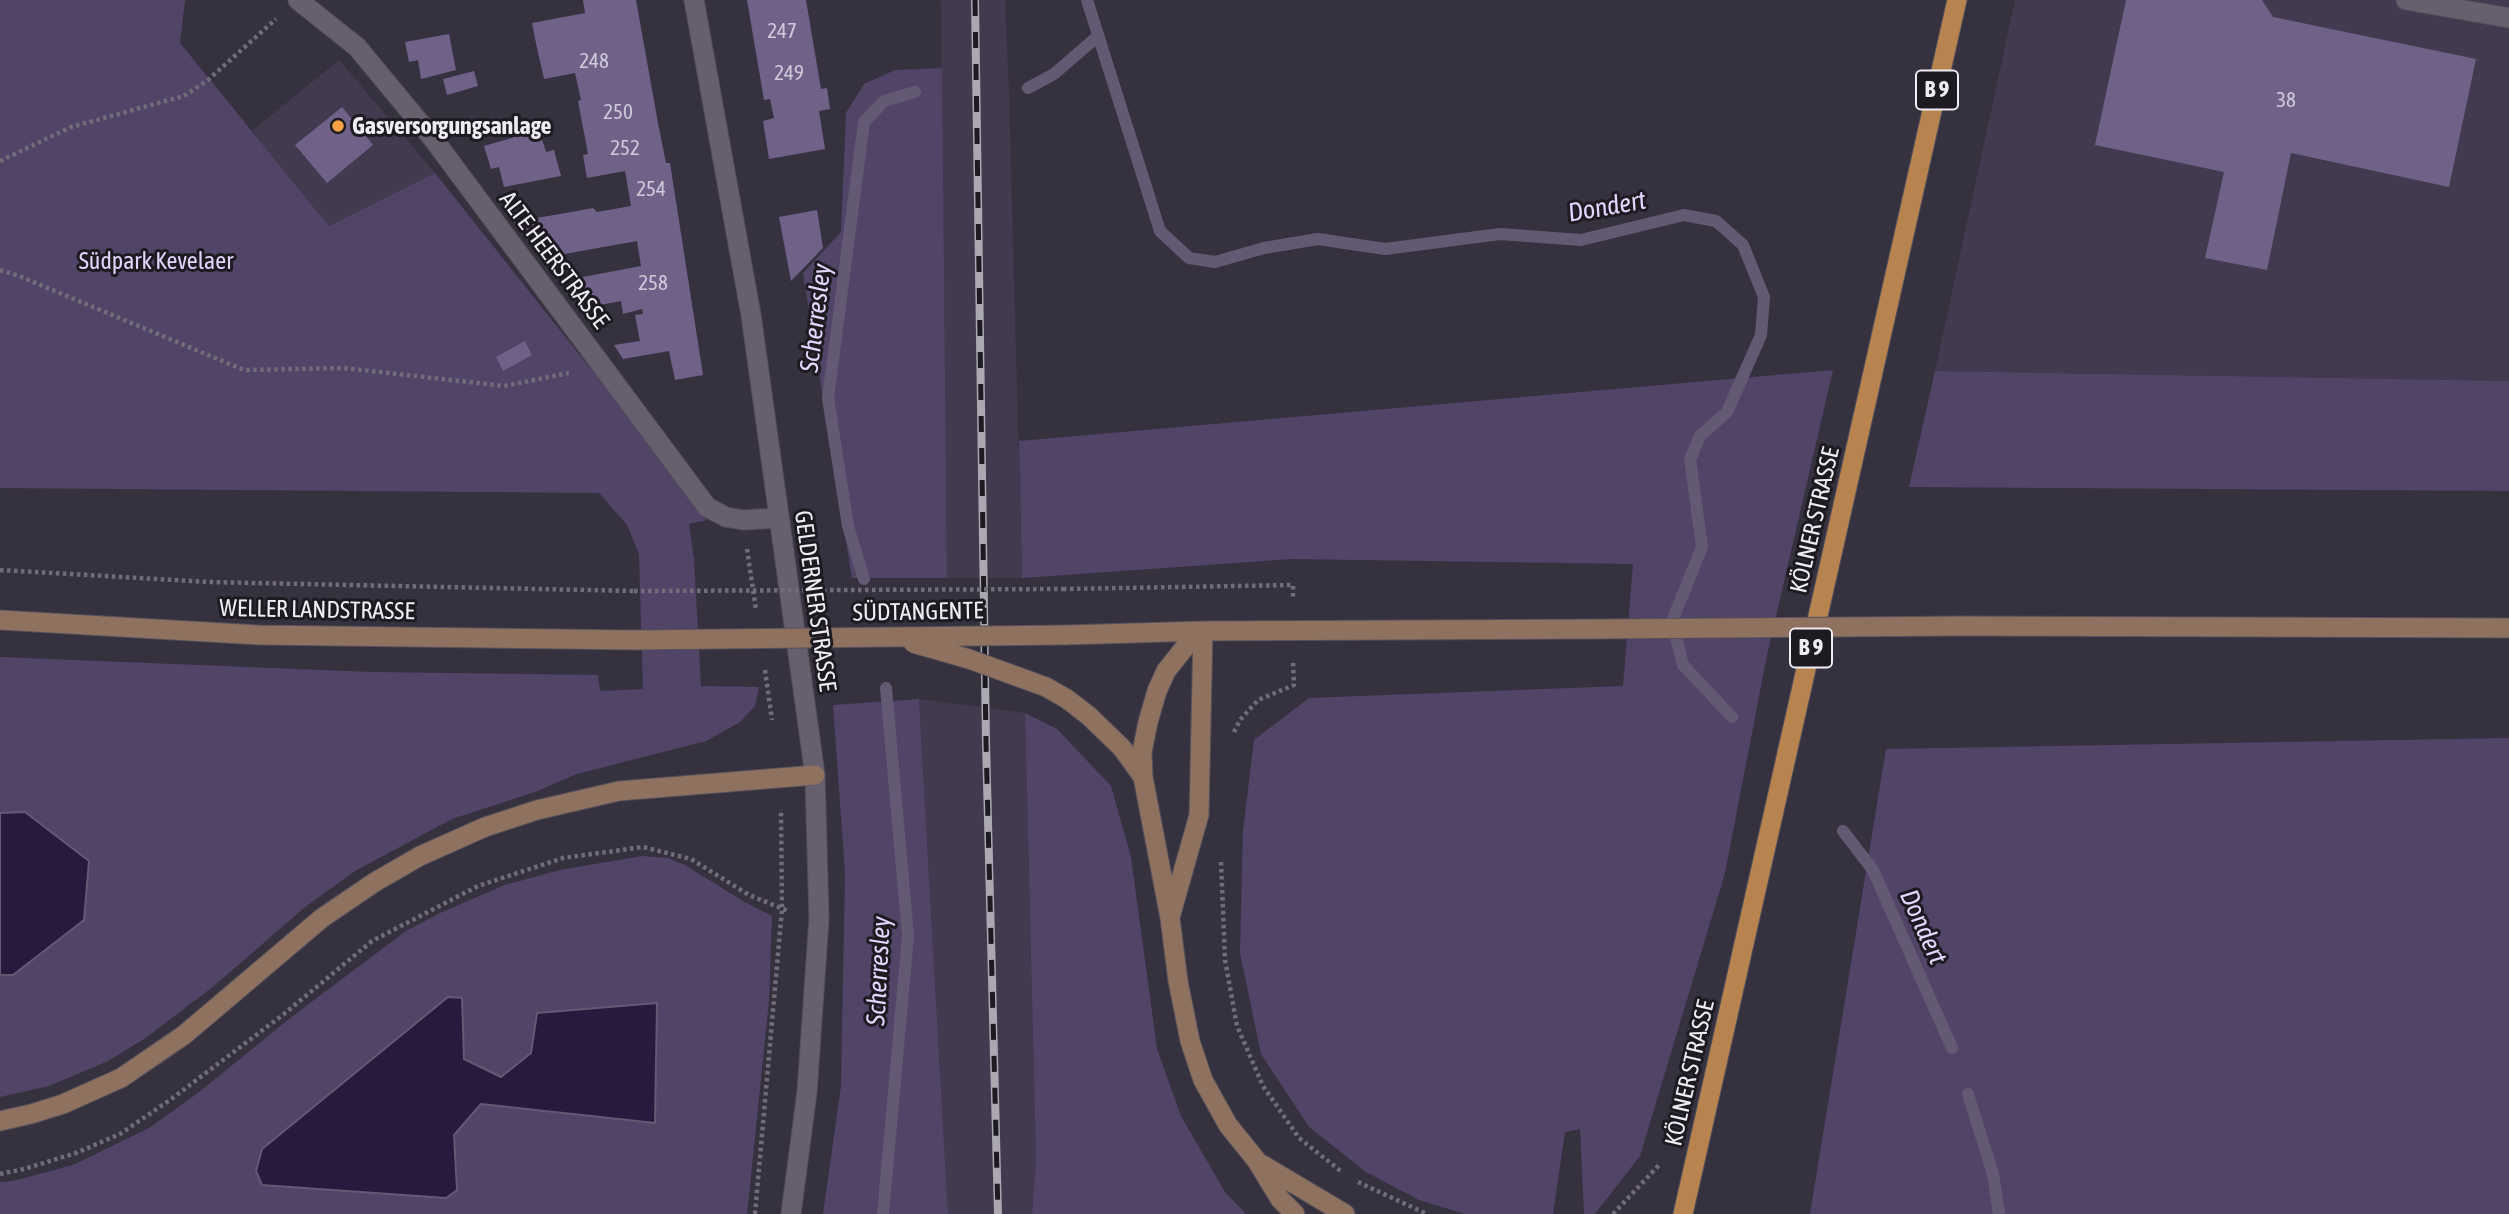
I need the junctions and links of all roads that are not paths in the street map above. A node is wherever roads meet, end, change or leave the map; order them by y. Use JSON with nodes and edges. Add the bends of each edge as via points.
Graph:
{"nodes":[{"id":1,"x":298,"y":0,"type":"edge"},
{"id":2,"x":694,"y":0,"type":"edge"},
{"id":3,"x":1957,"y":0,"type":"edge"},
{"id":4,"x":2406,"y":0,"type":"edge"},
{"id":5,"x":2509,"y":18,"type":"edge"},
{"id":6,"x":778,"y":518,"type":"junction"},
{"id":7,"x":0,"y":620,"type":"edge"},
{"id":8,"x":2509,"y":628,"type":"edge"},
{"id":9,"x":1203,"y":631,"type":"junction"},
{"id":10,"x":891,"y":637,"type":"junction"},
{"id":11,"x":634,"y":640,"type":"joint"},
{"id":12,"x":815,"y":775,"type":"junction"},
{"id":13,"x":1143,"y":776,"type":"junction"},
{"id":14,"x":1170,"y":918,"type":"junction"},
{"id":15,"x":0,"y":1121,"type":"edge"},
{"id":16,"x":1257,"y":1161,"type":"junction"},
{"id":17,"x":792,"y":1214,"type":"edge"},
{"id":18,"x":1295,"y":1214,"type":"edge"},
{"id":19,"x":1345,"y":1214,"type":"edge"},
{"id":20,"x":1683,"y":1214,"type":"edge"}],
"edges":[{"from":1,"to":6,"type":"street","name":"ALTE HEERSTRASSE","via":[[357,47],[434,140],[707,507],[743,520]]},
{"from":2,"to":6,"type":"street","name":"GELDERNER STRASSE","via":[[751,316]]},
{"from":3,"to":20,"type":"main road","name":"KÖLNER STRASSE","number":"B 9"},
{"from":4,"to":5,"type":"street"},
{"from":6,"to":12,"type":"street","name":"GELDERNER STRASSE"},
{"from":7,"to":11,"type":"main road","name":"WELLER LANDSTRASSE","via":[[258,635]]},
{"from":8,"to":9,"type":"main road","name":"SÜDTANGENTE","bridge":true},
{"from":9,"to":10,"type":"main road","name":"SÜDTANGENTE","bridge":true},
{"from":9,"to":13,"type":"main road","via":[[1166,671],[1157,691],[1142,752]]},
{"from":9,"to":14,"type":"main road","via":[[1199,816]]},
{"from":10,"to":11,"type":"main road","name":"SÜDTANGENTE","bridge":true},
{"from":10,"to":13,"type":"main road","bridge":true,"via":[[1046,687],[1089,716]]},
{"from":12,"to":15,"type":"main road","via":[[620,791],[485,827],[420,856],[364,889],[322,918],[184,1035],[121,1078],[63,1104]]},
{"from":12,"to":17,"type":"street","name":"GELDERNER STRASSE","via":[[819,919],[807,1092]]},
{"from":13,"to":14,"type":"main road"},
{"from":14,"to":16,"type":"main road","via":[[1185,1017],[1203,1080],[1228,1125]]},
{"from":16,"to":18,"type":"main road"},
{"from":16,"to":19,"type":"main road"}]}
